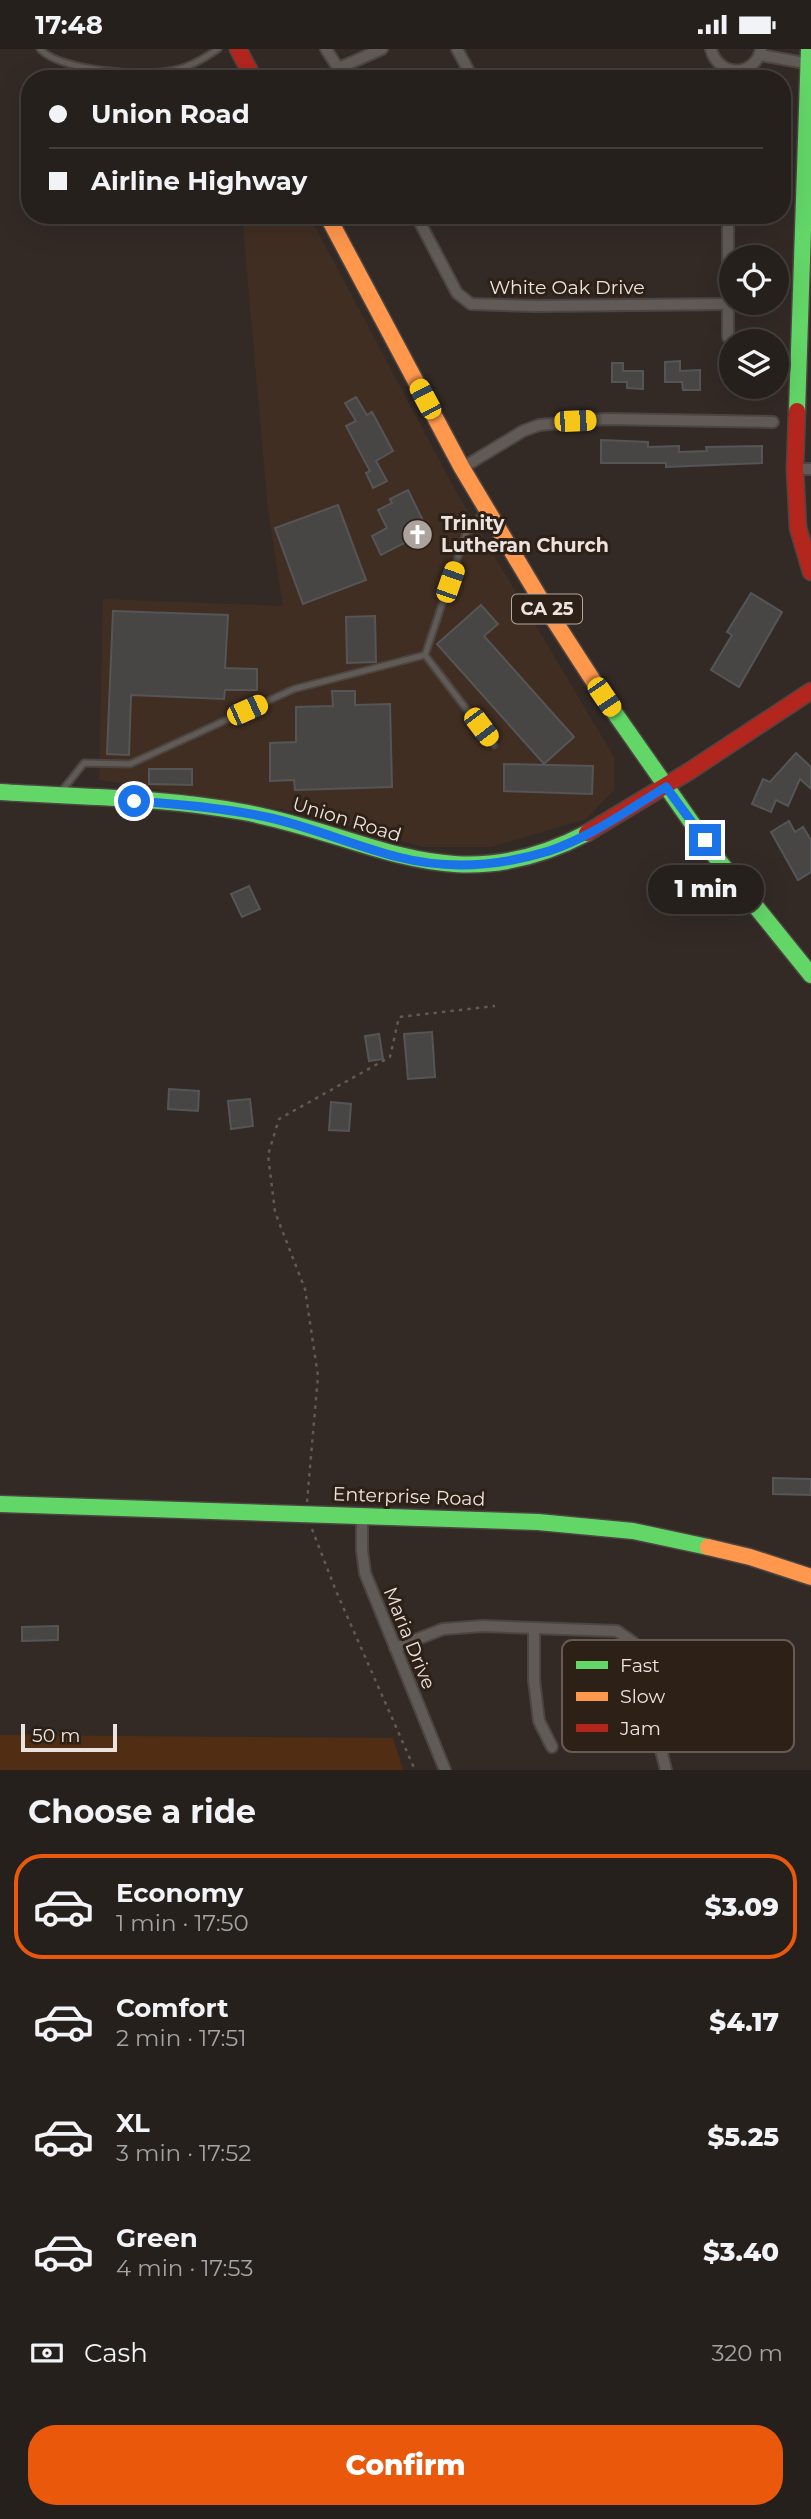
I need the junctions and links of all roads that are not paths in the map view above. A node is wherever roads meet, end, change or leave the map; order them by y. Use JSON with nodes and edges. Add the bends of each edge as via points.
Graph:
{"nodes":[{"id":1,"x":40,"y":49,"type":"edge"},
{"id":2,"x":218,"y":49,"type":"edge"},
{"id":3,"x":238,"y":49,"type":"edge"},
{"id":4,"x":326,"y":49,"type":"edge"},
{"id":5,"x":382,"y":49,"type":"edge"},
{"id":6,"x":457,"y":49,"type":"edge"},
{"id":7,"x":711,"y":49,"type":"edge"},
{"id":8,"x":761,"y":52,"type":"edge"},
{"id":9,"x":809,"y":59,"type":"edge"},
{"id":10,"x":339,"y":68,"type":"joint"},
{"id":11,"x":122,"y":70,"type":"edge"},
{"id":12,"x":168,"y":70,"type":"edge"},
{"id":13,"x":249,"y":70,"type":"edge"},
{"id":14,"x":468,"y":70,"type":"edge"},
{"id":15,"x":730,"y":70,"type":"edge"},
{"id":16,"x":738,"y":70,"type":"edge"},
{"id":17,"x":332,"y":224,"type":"edge"},
{"id":18,"x":421,"y":224,"type":"edge"},
{"id":19,"x":728,"y":224,"type":"edge"},
{"id":20,"x":728,"y":245,"type":"edge"},
{"id":21,"x":806,"y":255,"type":"edge"},
{"id":22,"x":719,"y":304,"type":"edge"},
{"id":23,"x":773,"y":422,"type":"dead end"},
{"id":24,"x":462,"y":468,"type":"junction"},
{"id":25,"x":803,"y":469,"type":"edge"},
{"id":26,"x":487,"y":508,"type":"junction"},
{"id":27,"x":811,"y":572,"type":"edge"},
{"id":28,"x":425,"y":655,"type":"junction"},
{"id":29,"x":811,"y":691,"type":"edge"},
{"id":30,"x":494,"y":745,"type":"dead end"},
{"id":31,"x":666,"y":787,"type":"junction"},
{"id":32,"x":0,"y":792,"type":"edge"},
{"id":33,"x":58,"y":797,"type":"junction"},
{"id":34,"x":811,"y":975,"type":"edge"},
{"id":35,"x":0,"y":1504,"type":"edge"},
{"id":36,"x":362,"y":1515,"type":"junction"},
{"id":37,"x":811,"y":1577,"type":"edge"},
{"id":38,"x":534,"y":1628,"type":"junction"},
{"id":39,"x":630,"y":1640,"type":"edge"},
{"id":40,"x":395,"y":1647,"type":"junction"},
{"id":41,"x":552,"y":1747,"type":"dead end"},
{"id":42,"x":661,"y":1752,"type":"edge"},
{"id":43,"x":444,"y":1770,"type":"edge"},
{"id":44,"x":666,"y":1770,"type":"edge"}],
"edges":[{"from":1,"to":11,"type":"lane","via":[[66,64]]},
{"from":2,"to":12,"type":"lane","via":[[186,67]]},
{"from":3,"to":13,"type":"street"},
{"from":4,"to":10,"type":"street"},
{"from":5,"to":10,"type":"street"},
{"from":6,"to":14,"type":"street"},
{"from":7,"to":15,"type":"street","via":[[717,63]]},
{"from":8,"to":9,"type":"street"},
{"from":8,"to":16,"type":"street","via":[[749,68]]},
{"from":9,"to":21,"type":"street"},
{"from":17,"to":24,"type":"street","number":"CA 25"},
{"from":18,"to":22,"type":"street","name":"White Oak Drive","via":[[457,293],[471,305]]},
{"from":19,"to":20,"type":"street"},
{"from":21,"to":25,"type":"street"},
{"from":23,"to":24,"type":"street","via":[[606,419],[539,425]]},
{"from":24,"to":26,"type":"street","number":"CA 25"},
{"from":25,"to":27,"type":"street","via":[[798,528]]},
{"from":26,"to":28,"type":"lane","via":[[466,533]]},
{"from":26,"to":31,"type":"street","number":"CA 25","via":[[559,629]]},
{"from":28,"to":30,"type":"lane"},
{"from":28,"to":33,"type":"lane","via":[[294,689],[130,764],[84,763]]},
{"from":29,"to":31,"type":"street","name":"Union Road"},
{"from":31,"to":33,"type":"street","name":"Union Road","via":[[551,850],[511,861],[454,866],[397,857],[245,813]]},
{"from":31,"to":34,"type":"street","number":"CA 25"},
{"from":32,"to":33,"type":"street","name":"Union Road"},
{"from":35,"to":36,"type":"street","name":"Enterprise Road"},
{"from":36,"to":37,"type":"street","name":"Enterprise Road","via":[[633,1531],[750,1557]]},
{"from":36,"to":40,"type":"street","name":"Maria Drive","via":[[365,1573]]},
{"from":38,"to":39,"type":"street","via":[[617,1631]]},
{"from":38,"to":40,"type":"street","via":[[443,1629]]},
{"from":38,"to":41,"type":"street","via":[[539,1721]]},
{"from":40,"to":43,"type":"street","name":"Maria Drive"},
{"from":42,"to":44,"type":"street"}]}
